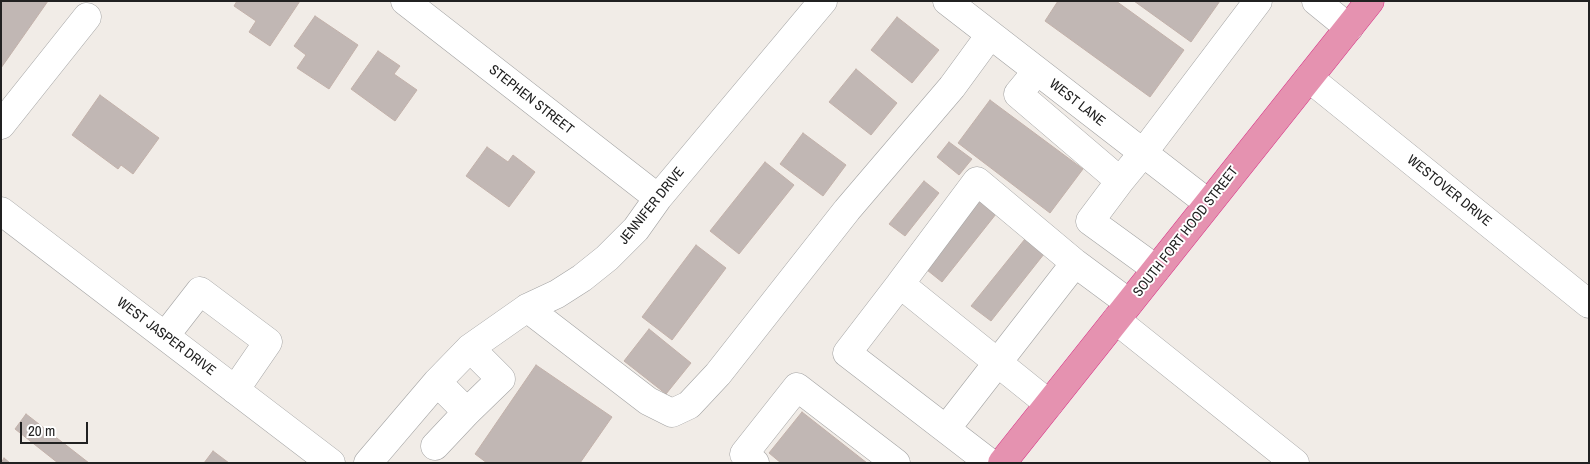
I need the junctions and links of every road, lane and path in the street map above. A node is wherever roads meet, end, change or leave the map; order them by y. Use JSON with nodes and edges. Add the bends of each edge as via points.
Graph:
{"nodes":[{"id":1,"x":405,"y":1,"type":"edge"},
{"id":2,"x":822,"y":1,"type":"edge"},
{"id":3,"x":947,"y":1,"type":"edge"},
{"id":4,"x":1258,"y":1,"type":"edge"},
{"id":5,"x":1316,"y":1,"type":"edge"},
{"id":6,"x":1370,"y":1,"type":"edge"},
{"id":7,"x":87,"y":17,"type":"dead end"},
{"id":8,"x":1349,"y":28,"type":"junction"},
{"id":9,"x":990,"y":35,"type":"junction"},
{"id":10,"x":1036,"y":71,"type":"junction"},
{"id":11,"x":1309,"y":78,"type":"junction"},
{"id":12,"x":1,"y":125,"type":"edge"},
{"id":13,"x":1143,"y":153,"type":"junction"},
{"id":14,"x":1120,"y":181,"type":"junction"},
{"id":15,"x":658,"y":198,"type":"junction"},
{"id":16,"x":1208,"y":204,"type":"junction"},
{"id":17,"x":1,"y":211,"type":"edge"},
{"id":18,"x":1075,"y":263,"type":"junction"},
{"id":19,"x":1156,"y":270,"type":"junction"},
{"id":20,"x":900,"y":284,"type":"junction"},
{"id":21,"x":1589,"y":304,"type":"edge"},
{"id":22,"x":527,"y":308,"type":"junction"},
{"id":23,"x":1123,"y":312,"type":"junction"},
{"id":24,"x":165,"y":336,"type":"junction"},
{"id":25,"x":470,"y":348,"type":"junction"},
{"id":26,"x":997,"y":362,"type":"junction"},
{"id":27,"x":436,"y":382,"type":"junction"},
{"id":28,"x":235,"y":390,"type":"junction"},
{"id":29,"x":1049,"y":404,"type":"junction"},
{"id":30,"x":467,"y":412,"type":"junction"},
{"id":31,"x":404,"y":420,"type":"junction"},
{"id":32,"x":946,"y":429,"type":"junction"},
{"id":33,"x":440,"y":454,"type":"edge"},
{"id":34,"x":331,"y":463,"type":"edge"},
{"id":35,"x":368,"y":463,"type":"edge"},
{"id":36,"x":755,"y":463,"type":"edge"},
{"id":37,"x":896,"y":463,"type":"edge"},
{"id":38,"x":990,"y":463,"type":"edge"},
{"id":39,"x":1002,"y":463,"type":"edge"},
{"id":40,"x":1295,"y":463,"type":"edge"}],
"edges":[{"from":1,"to":15,"type":"street","name":"STEPHEN STREET"},
{"from":2,"to":15,"type":"street","name":"JENNIFER DRIVE"},
{"from":3,"to":9,"type":"street","name":"WEST LANE"},
{"from":4,"to":13,"type":"street"},
{"from":5,"to":8,"type":"street"},
{"from":6,"to":8,"type":"highway","name":"SOUTH FORT HOOD STREET"},
{"from":7,"to":12,"type":"street"},
{"from":8,"to":11,"type":"highway","name":"SOUTH FORT HOOD STREET"},
{"from":9,"to":10,"type":"street","name":"WEST LANE"},
{"from":9,"to":22,"type":"street","via":[[952,87],[847,210],[718,374],[689,405],[672,413],[648,401]]},
{"from":10,"to":13,"type":"street","name":"WEST LANE"},
{"from":10,"to":14,"type":"street","via":[[1018,94]]},
{"from":11,"to":16,"type":"highway","name":"SOUTH FORT HOOD STREET"},
{"from":11,"to":21,"type":"street","name":"WESTOVER DRIVE"},
{"from":13,"to":14,"type":"street"},
{"from":13,"to":16,"type":"street","name":"WEST LANE"},
{"from":14,"to":19,"type":"street","via":[[1090,220]]},
{"from":15,"to":22,"type":"street","name":"JENNIFER DRIVE","via":[[636,229],[607,258],[558,294]]},
{"from":16,"to":19,"type":"highway","name":"SOUTH FORT HOOD STREET"},
{"from":17,"to":24,"type":"street","name":"WEST JASPER DRIVE"},
{"from":18,"to":20,"type":"street","via":[[977,181]]},
{"from":18,"to":23,"type":"street"},
{"from":18,"to":26,"type":"street"},
{"from":19,"to":23,"type":"highway","name":"SOUTH FORT HOOD STREET"},
{"from":20,"to":26,"type":"street"},
{"from":20,"to":32,"type":"street","via":[[846,353]]},
{"from":22,"to":25,"type":"street","name":"JENNIFER DRIVE"},
{"from":23,"to":29,"type":"highway","name":"SOUTH FORT HOOD STREET"},
{"from":23,"to":40,"type":"street"},
{"from":24,"to":28,"type":"street","name":"WEST JASPER DRIVE"},
{"from":24,"to":28,"type":"street","via":[[200,291],[268,342]]},
{"from":25,"to":27,"type":"street","name":"JENNIFER DRIVE"},
{"from":25,"to":30,"type":"street","via":[[508,372]]},
{"from":26,"to":29,"type":"street"},
{"from":26,"to":32,"type":"street"},
{"from":27,"to":30,"type":"street"},
{"from":27,"to":31,"type":"street","name":"JENNIFER DRIVE"},
{"from":28,"to":34,"type":"street","name":"WEST JASPER DRIVE"},
{"from":29,"to":39,"type":"highway","name":"SOUTH FORT HOOD STREET"},
{"from":30,"to":33,"type":"street"},
{"from":31,"to":33,"type":"street"},
{"from":31,"to":35,"type":"street","name":"JENNIFER DRIVE"},
{"from":32,"to":38,"type":"street"},
{"from":36,"to":37,"type":"street","via":[[744,454],[797,387]]}]}
